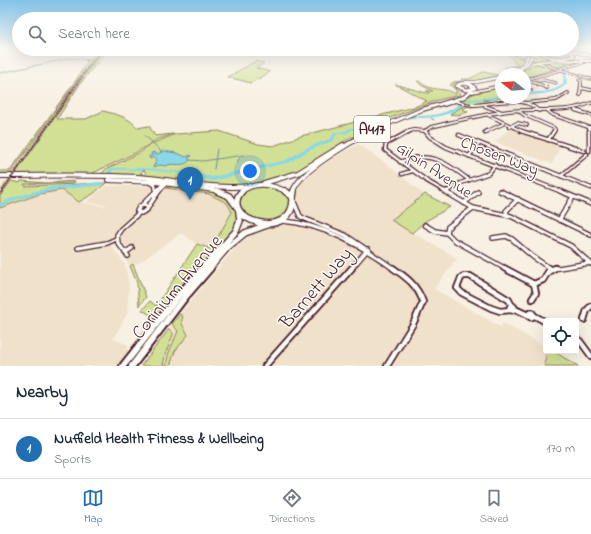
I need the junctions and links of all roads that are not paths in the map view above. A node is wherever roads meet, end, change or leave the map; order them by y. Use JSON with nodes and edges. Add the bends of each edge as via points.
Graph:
{"nodes":[{"id":1,"x":542,"y":65,"type":"edge"},
{"id":2,"x":576,"y":65,"type":"edge"},
{"id":3,"x":531,"y":77,"type":"edge"},
{"id":4,"x":495,"y":79,"type":"edge"},
{"id":5,"x":495,"y":79,"type":"edge"},
{"id":6,"x":579,"y":80,"type":"dead end"},
{"id":7,"x":591,"y":80,"type":"edge"},
{"id":8,"x":478,"y":82,"type":"junction"},
{"id":9,"x":532,"y":82,"type":"joint"},
{"id":10,"x":463,"y":83,"type":"junction"},
{"id":11,"x":556,"y":83,"type":"dead end"},
{"id":12,"x":495,"y":87,"type":"edge"},
{"id":13,"x":546,"y":87,"type":"dead end"},
{"id":14,"x":459,"y":88,"type":"junction"},
{"id":15,"x":495,"y":88,"type":"edge"},
{"id":16,"x":581,"y":88,"type":"junction"},
{"id":17,"x":474,"y":89,"type":"junction"},
{"id":18,"x":591,"y":90,"type":"edge"},
{"id":19,"x":568,"y":93,"type":"dead end"},
{"id":20,"x":462,"y":95,"type":"junction"},
{"id":21,"x":581,"y":96,"type":"dead end"},
{"id":22,"x":495,"y":102,"type":"edge"},
{"id":23,"x":531,"y":103,"type":"edge"},
{"id":24,"x":591,"y":103,"type":"edge"},
{"id":25,"x":527,"y":104,"type":"edge"},
{"id":26,"x":444,"y":105,"type":"dead end"},
{"id":27,"x":485,"y":106,"type":"dead end"},
{"id":28,"x":573,"y":109,"type":"junction"},
{"id":29,"x":519,"y":111,"type":"junction"},
{"id":30,"x":539,"y":111,"type":"junction"},
{"id":31,"x":548,"y":111,"type":"junction"},
{"id":32,"x":503,"y":112,"type":"junction"},
{"id":33,"x":488,"y":115,"type":"junction"},
{"id":34,"x":591,"y":115,"type":"edge"},
{"id":35,"x":504,"y":124,"type":"junction"},
{"id":36,"x":526,"y":126,"type":"dead end"},
{"id":37,"x":509,"y":127,"type":"junction"},
{"id":38,"x":590,"y":128,"type":"edge"},
{"id":39,"x":425,"y":131,"type":"junction"},
{"id":40,"x":485,"y":132,"type":"dead end"},
{"id":41,"x":459,"y":135,"type":"dead end"},
{"id":42,"x":548,"y":140,"type":"junction"},
{"id":43,"x":479,"y":144,"type":"junction"},
{"id":44,"x":589,"y":153,"type":"edge"},
{"id":45,"x":469,"y":156,"type":"junction"},
{"id":46,"x":400,"y":162,"type":"junction"},
{"id":47,"x":495,"y":165,"type":"junction"},
{"id":48,"x":412,"y":171,"type":"junction"},
{"id":49,"x":402,"y":174,"type":"dead end"},
{"id":50,"x":561,"y":176,"type":"junction"},
{"id":51,"x":0,"y":177,"type":"edge"},
{"id":52,"x":469,"y":180,"type":"junction"},
{"id":53,"x":134,"y":181,"type":"junction"},
{"id":54,"x":167,"y":182,"type":"junction"},
{"id":55,"x":179,"y":185,"type":"junction"},
{"id":56,"x":256,"y":185,"type":"junction"},
{"id":57,"x":591,"y":188,"type":"edge"},
{"id":58,"x":161,"y":190,"type":"junction"},
{"id":59,"x":500,"y":191,"type":"dead end"},
{"id":60,"x":156,"y":192,"type":"junction"},
{"id":61,"x":446,"y":192,"type":"junction"},
{"id":62,"x":478,"y":192,"type":"dead end"},
{"id":63,"x":573,"y":197,"type":"junction"},
{"id":64,"x":518,"y":199,"type":"junction"},
{"id":65,"x":294,"y":200,"type":"junction"},
{"id":66,"x":464,"y":203,"type":"junction"},
{"id":67,"x":591,"y":204,"type":"edge"},
{"id":68,"x":142,"y":205,"type":"junction"},
{"id":69,"x":148,"y":207,"type":"junction"},
{"id":70,"x":473,"y":208,"type":"junction"},
{"id":71,"x":238,"y":210,"type":"junction"},
{"id":72,"x":139,"y":212,"type":"junction"},
{"id":73,"x":507,"y":214,"type":"junction"},
{"id":74,"x":559,"y":220,"type":"junction"},
{"id":75,"x":276,"y":222,"type":"junction"},
{"id":76,"x":424,"y":225,"type":"dead end"},
{"id":77,"x":447,"y":233,"type":"junction"},
{"id":78,"x":591,"y":234,"type":"edge"},
{"id":79,"x":493,"y":238,"type":"dead end"},
{"id":80,"x":116,"y":239,"type":"junction"},
{"id":81,"x":78,"y":248,"type":"dead end"},
{"id":82,"x":132,"y":248,"type":"dead end"},
{"id":83,"x":367,"y":250,"type":"junction"},
{"id":84,"x":591,"y":264,"type":"edge"},
{"id":85,"x":550,"y":269,"type":"junction"},
{"id":86,"x":534,"y":284,"type":"junction"},
{"id":87,"x":532,"y":299,"type":"dead end"},
{"id":88,"x":591,"y":306,"type":"edge"},
{"id":89,"x":513,"y":308,"type":"junction"},
{"id":90,"x":584,"y":320,"type":"dead end"},
{"id":91,"x":543,"y":321,"type":"edge"},
{"id":92,"x":579,"y":340,"type":"edge"},
{"id":93,"x":591,"y":356,"type":"edge"},
{"id":94,"x":123,"y":366,"type":"edge"},
{"id":95,"x":132,"y":366,"type":"edge"},
{"id":96,"x":265,"y":366,"type":"edge"},
{"id":97,"x":387,"y":366,"type":"edge"}],
"edges":[{"from":1,"to":7,"type":"street"},
{"from":2,"to":3,"type":"street"},
{"from":4,"to":8,"type":"highway","number":"A417"},
{"from":5,"to":17,"type":"highway","number":"A417","via":[[476,84]]},
{"from":6,"to":16,"type":"street"},
{"from":8,"to":10,"type":"highway","number":"A417"},
{"from":8,"to":20,"type":"highway","number":"A417","via":[[454,83]]},
{"from":9,"to":11,"type":"street","via":[[543,80]]},
{"from":9,"to":13,"type":"street"},
{"from":10,"to":14,"type":"highway","via":[[457,85]]},
{"from":10,"to":17,"type":"highway"},
{"from":12,"to":17,"type":"street"},
{"from":14,"to":17,"type":"highway"},
{"from":14,"to":20,"type":"highway"},
{"from":15,"to":17,"type":"street"},
{"from":16,"to":18,"type":"street"},
{"from":16,"to":21,"type":"street"},
{"from":17,"to":65,"type":"highway","number":"A417","via":[[468,96],[395,120],[352,143],[299,180],[294,189]]},
{"from":19,"to":23,"type":"street","via":[[554,101]]},
{"from":20,"to":56,"type":"highway","number":"A417","via":[[407,112],[350,140],[298,173]]},
{"from":22,"to":26,"type":"street","via":[[472,106],[456,101]]},
{"from":24,"to":28,"type":"street"},
{"from":25,"to":30,"type":"street"},
{"from":27,"to":32,"type":"street"},
{"from":28,"to":31,"type":"street"},
{"from":28,"to":34,"type":"street"},
{"from":29,"to":30,"type":"street"},
{"from":29,"to":32,"type":"street"},
{"from":29,"to":42,"type":"street","via":[[554,128]]},
{"from":30,"to":31,"type":"street"},
{"from":31,"to":38,"type":"street"},
{"from":32,"to":33,"type":"street","name":"Chosen Way"},
{"from":33,"to":35,"type":"street"},
{"from":33,"to":39,"type":"street","name":"Chosen Way","via":[[449,122]]},
{"from":35,"to":37,"type":"street"},
{"from":35,"to":40,"type":"street"},
{"from":36,"to":37,"type":"street","via":[[518,122]]},
{"from":37,"to":42,"type":"street"},
{"from":38,"to":44,"type":"street"},
{"from":39,"to":45,"type":"street","name":"Chosen Way","via":[[440,144]]},
{"from":39,"to":46,"type":"street","name":"Gilpin Avenue","via":[[407,131],[386,144],[386,151]]},
{"from":41,"to":43,"type":"street"},
{"from":42,"to":44,"type":"street"},
{"from":43,"to":45,"type":"street"},
{"from":43,"to":50,"type":"street"},
{"from":44,"to":50,"type":"street"},
{"from":45,"to":47,"type":"street","name":"Chosen Way"},
{"from":46,"to":48,"type":"street","name":"Gilpin Avenue"},
{"from":46,"to":52,"type":"street","via":[[421,156],[432,158]]},
{"from":47,"to":52,"type":"street","via":[[489,173]]},
{"from":47,"to":63,"type":"street","name":"Chosen Way"},
{"from":48,"to":49,"type":"street"},
{"from":48,"to":61,"type":"street","name":"Gilpin Avenue"},
{"from":50,"to":57,"type":"street"},
{"from":51,"to":53,"type":"highway","number":"A417"},
{"from":51,"to":54,"type":"highway","number":"A417","via":[[140,177]]},
{"from":52,"to":61,"type":"street"},
{"from":53,"to":54,"type":"highway","number":"A417"},
{"from":53,"to":60,"type":"street","via":[[153,184]]},
{"from":54,"to":55,"type":"highway","number":"A417"},
{"from":54,"to":56,"type":"highway","number":"A417","via":[[227,188]]},
{"from":54,"to":58,"type":"street"},
{"from":54,"to":60,"type":"street"},
{"from":55,"to":58,"type":"street"},
{"from":55,"to":71,"type":"highway","number":"A417","via":[[224,193],[233,199]]},
{"from":56,"to":65,"type":"highway","via":[[274,186],[289,193]]},
{"from":56,"to":71,"type":"highway","via":[[240,195]]},
{"from":58,"to":69,"type":"street"},
{"from":59,"to":64,"type":"street"},
{"from":60,"to":68,"type":"street"},
{"from":61,"to":66,"type":"street","name":"Gilpin Avenue"},
{"from":62,"to":66,"type":"street"},
{"from":63,"to":67,"type":"street","name":"Chosen Way"},
{"from":63,"to":74,"type":"street"},
{"from":64,"to":73,"type":"street","via":[[506,211]]},
{"from":64,"to":74,"type":"street"},
{"from":65,"to":75,"type":"highway","via":[[291,212]]},
{"from":65,"to":83,"type":"street","via":[[300,216],[345,235]]},
{"from":66,"to":70,"type":"street","name":"Gilpin Avenue"},
{"from":68,"to":69,"type":"street"},
{"from":68,"to":72,"type":"street","via":[[137,209]]},
{"from":69,"to":72,"type":"street","via":[[145,212]]},
{"from":70,"to":73,"type":"street","name":"Gilpin Avenue"},
{"from":70,"to":77,"type":"street","via":[[448,227]]},
{"from":71,"to":75,"type":"highway","via":[[250,221]]},
{"from":71,"to":94,"type":"highway","name":"Corinium Avenue","via":[[240,221],[236,230],[171,304]]},
{"from":72,"to":80,"type":"street","via":[[119,231]]},
{"from":73,"to":84,"type":"street","name":"Gilpin Avenue","via":[[571,246]]},
{"from":74,"to":78,"type":"street"},
{"from":75,"to":83,"type":"street","via":[[297,221]]},
{"from":75,"to":95,"type":"highway","name":"Corinium Avenue","via":[[245,233],[228,247],[184,297]]},
{"from":76,"to":77,"type":"street","via":[[435,231]]},
{"from":77,"to":86,"type":"street","via":[[454,240]]},
{"from":79,"to":85,"type":"street","via":[[506,236],[512,239]]},
{"from":80,"to":81,"type":"street"},
{"from":80,"to":82,"type":"street","via":[[126,254]]},
{"from":83,"to":96,"type":"street","name":"Barnett Way"},
{"from":83,"to":97,"type":"street","name":"Barnett Way","via":[[416,286],[422,297],[423,303],[418,314]]},
{"from":84,"to":85,"type":"street"},
{"from":85,"to":86,"type":"street","via":[[543,280]]},
{"from":86,"to":87,"type":"street","via":[[536,293]]},
{"from":88,"to":90,"type":"street"},
{"from":89,"to":89,"type":"street","via":[[509,300],[470,276],[462,276],[457,288],[464,294],[491,309]]},
{"from":89,"to":91,"type":"street"},
{"from":92,"to":93,"type":"street"}]}
